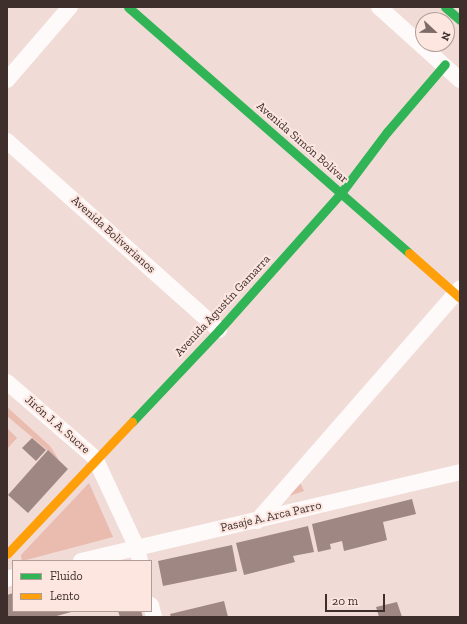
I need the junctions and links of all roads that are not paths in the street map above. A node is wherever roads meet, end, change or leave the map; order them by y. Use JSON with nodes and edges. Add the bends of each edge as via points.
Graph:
{"nodes":[{"id":1,"x":70,"y":7,"type":"edge"},
{"id":2,"x":128,"y":7,"type":"edge"},
{"id":3,"x":379,"y":7,"type":"edge"},
{"id":4,"x":444,"y":7,"type":"edge"},
{"id":5,"x":460,"y":20,"type":"edge"},
{"id":6,"x":445,"y":64,"type":"junction"},
{"id":7,"x":7,"y":80,"type":"edge"},
{"id":8,"x":460,"y":80,"type":"edge"},
{"id":9,"x":7,"y":141,"type":"edge"},
{"id":10,"x":341,"y":193,"type":"junction"},
{"id":11,"x":458,"y":293,"type":"edge"},
{"id":12,"x":219,"y":330,"type":"junction"},
{"id":13,"x":7,"y":382,"type":"edge"},
{"id":14,"x":95,"y":458,"type":"junction"},
{"id":15,"x":460,"y":472,"type":"edge"},
{"id":16,"x":257,"y":521,"type":"junction"},
{"id":17,"x":7,"y":554,"type":"edge"},
{"id":18,"x":139,"y":554,"type":"edge"},
{"id":19,"x":89,"y":560,"type":"edge"}],
"edges":[{"from":1,"to":7,"type":"street"},
{"from":2,"to":10,"type":"main road","name":"Avenida Simón Bolívar"},
{"from":3,"to":6,"type":"street"},
{"from":4,"to":5,"type":"main road"},
{"from":6,"to":8,"type":"street"},
{"from":6,"to":10,"type":"main road","name":"Avenida Agustín Gamarra","via":[[387,132]]},
{"from":9,"to":12,"type":"street","name":"Avenida Bolivarianos"},
{"from":10,"to":11,"type":"main road","name":"Avenida Simón Bolívar"},
{"from":10,"to":12,"type":"main road","name":"Avenida Agustín Gamarra"},
{"from":11,"to":16,"type":"street"},
{"from":12,"to":14,"type":"main road","name":"Avenida Agustín Gamarra"},
{"from":13,"to":14,"type":"street","name":"Jirón J. A. Sucre"},
{"from":14,"to":17,"type":"main road","name":"Avenida Agustín Gamarra"},
{"from":14,"to":18,"type":"street","name":"Jirón J. A. Sucre"},
{"from":15,"to":16,"type":"street","name":"Pasaje A. Arca Parro"},
{"from":16,"to":18,"type":"street","name":"Pasaje A. Arca Parro"},
{"from":18,"to":19,"type":"street","name":"Pasaje A. Arca Parro"}]}
